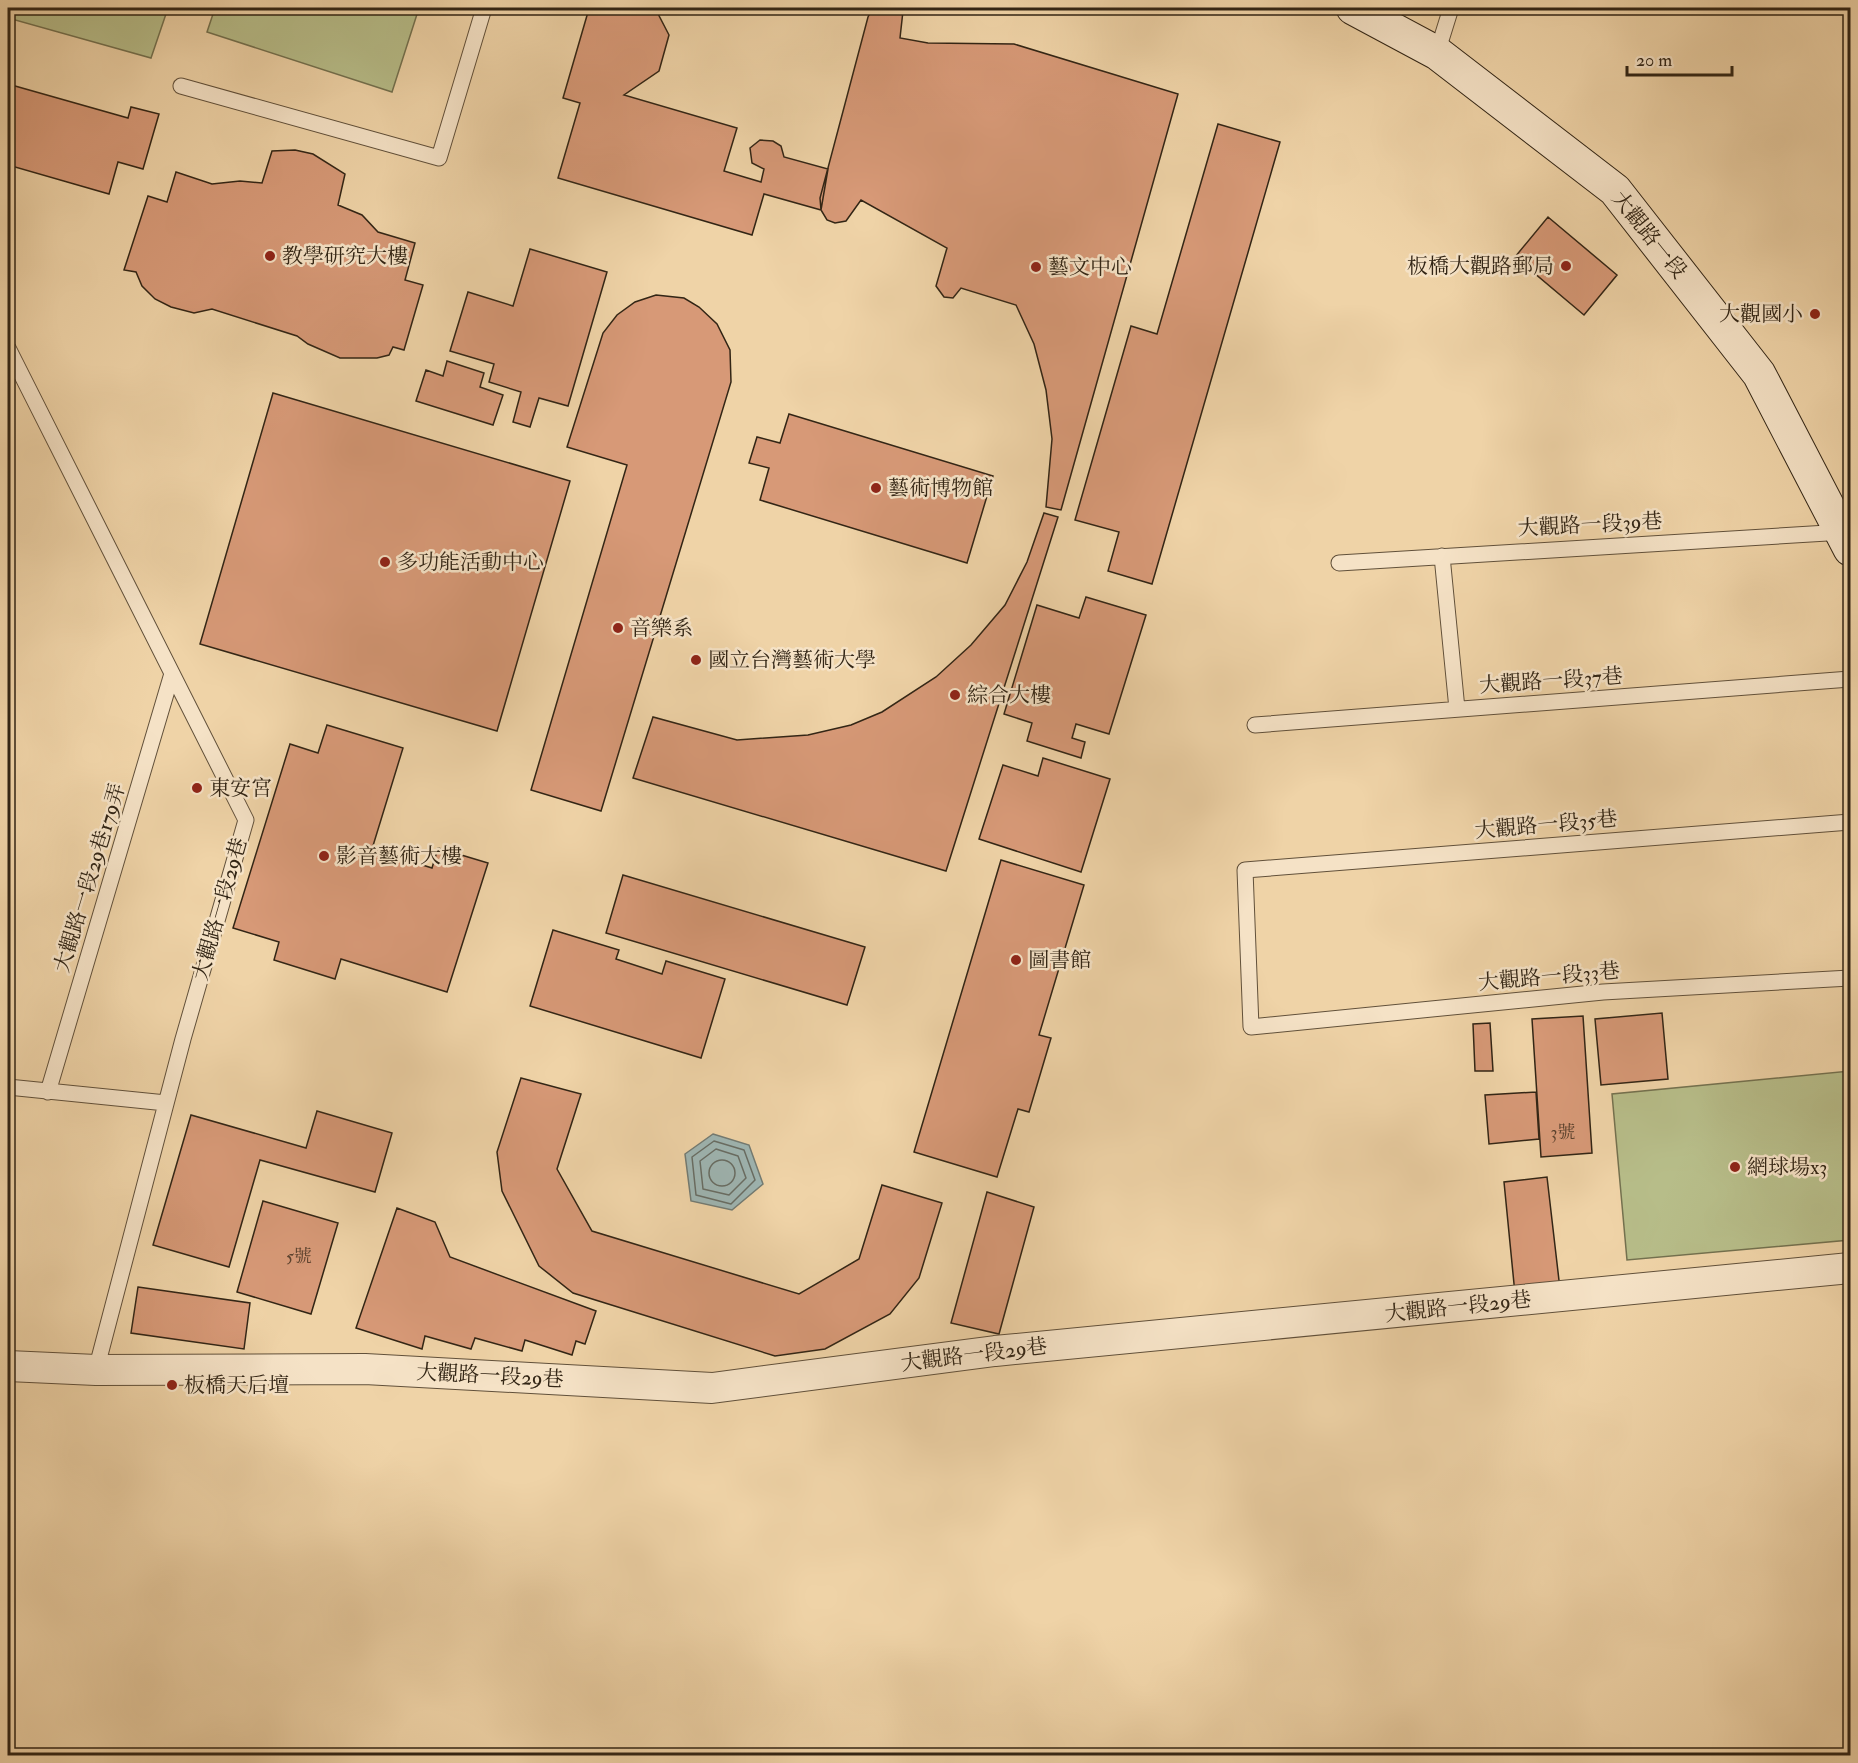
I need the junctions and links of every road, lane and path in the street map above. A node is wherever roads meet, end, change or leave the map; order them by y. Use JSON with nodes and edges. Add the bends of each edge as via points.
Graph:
{"nodes":[{"id":1,"x":484,"y":8,"type":"edge"},
{"id":2,"x":1353,"y":8,"type":"edge"},
{"id":3,"x":1451,"y":8,"type":"edge"},
{"id":4,"x":1437,"y":53,"type":"junction"},
{"id":5,"x":181,"y":86,"type":"dead end"},
{"id":6,"x":8,"y":348,"type":"edge"},
{"id":7,"x":1847,"y":541,"type":"edge"},
{"id":8,"x":1442,"y":555,"type":"junction"},
{"id":9,"x":1339,"y":563,"type":"dead end"},
{"id":10,"x":171,"y":677,"type":"junction"},
{"id":11,"x":1851,"y":679,"type":"edge"},
{"id":12,"x":1457,"y":709,"type":"junction"},
{"id":13,"x":1256,"y":725,"type":"dead end"},
{"id":14,"x":1851,"y":822,"type":"edge"},
{"id":15,"x":1851,"y":978,"type":"edge"},
{"id":16,"x":1251,"y":1027,"type":"joint"},
{"id":17,"x":8,"y":1087,"type":"edge"},
{"id":18,"x":48,"y":1092,"type":"junction"},
{"id":19,"x":166,"y":1103,"type":"junction"},
{"id":20,"x":1851,"y":1268,"type":"edge"},
{"id":21,"x":8,"y":1366,"type":"edge"},
{"id":22,"x":96,"y":1370,"type":"junction"}],
"edges":[{"from":1,"to":5,"type":"lane","via":[[439,158]]},
{"from":2,"to":4,"type":"main road","name":"大觀路一段"},
{"from":3,"to":4,"type":"lane"},
{"from":4,"to":7,"type":"main road","name":"大觀路一段","via":[[1615,190],[1759,374]]},
{"from":6,"to":10,"type":"lane","name":"大觀路一段29巷"},
{"from":7,"to":8,"type":"lane","name":"大觀路一段39巷"},
{"from":8,"to":9,"type":"lane","name":"大觀路一段39巷"},
{"from":8,"to":12,"type":"lane"},
{"from":10,"to":18,"type":"lane","name":"大觀路一段29巷179弄"},
{"from":10,"to":19,"type":"lane","name":"大觀路一段29巷","via":[[246,820]]},
{"from":11,"to":12,"type":"lane","name":"大觀路一段37巷"},
{"from":12,"to":13,"type":"lane","name":"大觀路一段37巷"},
{"from":14,"to":16,"type":"lane","name":"大觀路一段35巷","via":[[1245,870]]},
{"from":15,"to":16,"type":"lane","name":"大觀路一段33巷","via":[[1603,992]]},
{"from":17,"to":18,"type":"lane"},
{"from":18,"to":19,"type":"lane"},
{"from":19,"to":22,"type":"lane","name":"大觀路一段29巷"},
{"from":20,"to":22,"type":"street","name":"大觀路一段29巷","via":[[995,1351],[712,1388],[365,1369]]},
{"from":21,"to":22,"type":"street","name":"大觀路一段29巷"}]}
